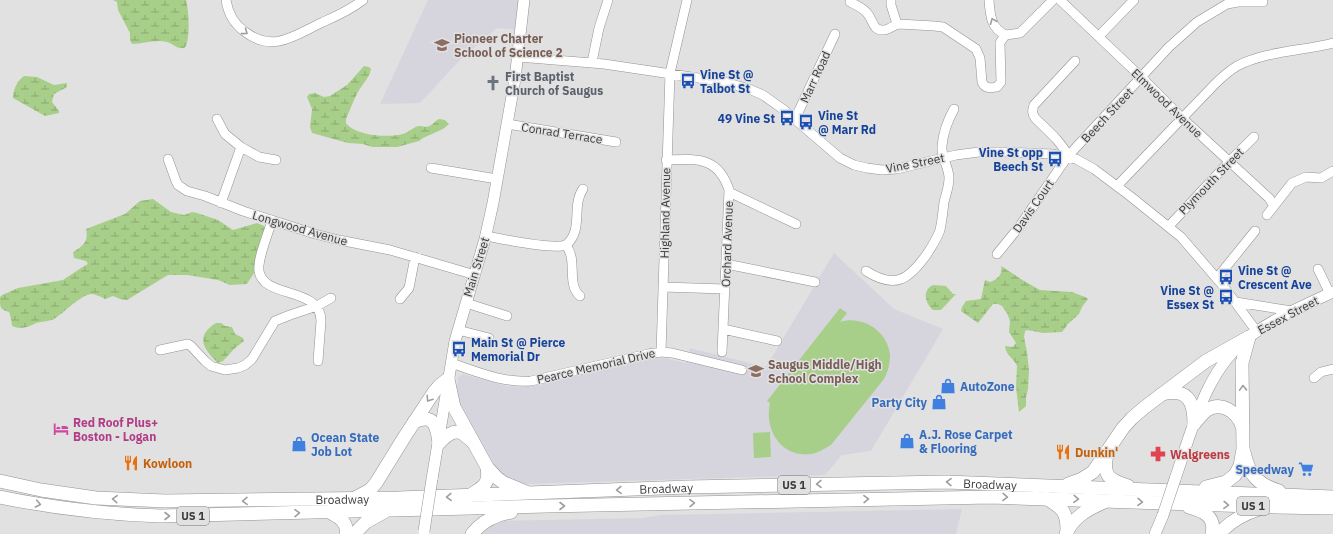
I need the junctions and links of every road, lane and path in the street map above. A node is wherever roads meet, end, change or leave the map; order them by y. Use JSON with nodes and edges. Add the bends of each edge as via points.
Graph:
{"nodes":[{"id":1,"x":226,"y":0,"type":"edge"},
{"id":2,"x":363,"y":0,"type":"edge"},
{"id":3,"x":524,"y":0,"type":"edge"},
{"id":4,"x":608,"y":0,"type":"edge"},
{"id":5,"x":687,"y":0,"type":"edge"},
{"id":6,"x":891,"y":0,"type":"edge"},
{"id":7,"x":989,"y":0,"type":"edge"},
{"id":8,"x":1053,"y":0,"type":"edge"},
{"id":9,"x":1060,"y":0,"type":"edge"},
{"id":10,"x":1134,"y":0,"type":"edge"},
{"id":11,"x":851,"y":1,"type":"edge"},
{"id":12,"x":1263,"y":2,"type":"dead end"},
{"id":13,"x":897,"y":24,"type":"junction"},
{"id":14,"x":835,"y":34,"type":"dead end"},
{"id":15,"x":1006,"y":36,"type":"junction"},
{"id":16,"x":1099,"y":36,"type":"junction"},
{"id":17,"x":1333,"y":43,"type":"edge"},
{"id":18,"x":518,"y":57,"type":"junction"},
{"id":19,"x":1075,"y":61,"type":"dead end"},
{"id":20,"x":592,"y":62,"type":"junction"},
{"id":21,"x":670,"y":73,"type":"junction"},
{"id":22,"x":1142,"y":77,"type":"junction"},
{"id":23,"x":954,"y":109,"type":"dead end"},
{"id":24,"x":1182,"y":118,"type":"junction"},
{"id":25,"x":217,"y":119,"type":"dead end"},
{"id":26,"x":795,"y":119,"type":"junction"},
{"id":27,"x":507,"y":124,"type":"junction"},
{"id":28,"x":1254,"y":137,"type":"dead end"},
{"id":29,"x":616,"y":142,"type":"dead end"},
{"id":30,"x":241,"y":147,"type":"junction"},
{"id":31,"x":1068,"y":156,"type":"junction"},
{"id":32,"x":942,"y":158,"type":"junction"},
{"id":33,"x":168,"y":159,"type":"dead end"},
{"id":34,"x":276,"y":160,"type":"dead end"},
{"id":35,"x":666,"y":160,"type":"junction"},
{"id":36,"x":1229,"y":162,"type":"junction"},
{"id":37,"x":431,"y":168,"type":"dead end"},
{"id":38,"x":1333,"y":172,"type":"edge"},
{"id":39,"x":497,"y":179,"type":"junction"},
{"id":40,"x":1117,"y":186,"type":"junction"},
{"id":41,"x":583,"y":189,"type":"dead end"},
{"id":42,"x":729,"y":192,"type":"junction"},
{"id":43,"x":221,"y":203,"type":"junction"},
{"id":44,"x":1274,"y":206,"type":"junction"},
{"id":45,"x":1267,"y":215,"type":"dead end"},
{"id":46,"x":272,"y":220,"type":"junction"},
{"id":47,"x":796,"y":224,"type":"dead end"},
{"id":48,"x":1169,"y":226,"type":"junction"},
{"id":49,"x":1254,"y":230,"type":"dead end"},
{"id":50,"x":486,"y":236,"type":"junction"},
{"id":51,"x":566,"y":245,"type":"junction"},
{"id":52,"x":997,"y":254,"type":"dead end"},
{"id":53,"x":415,"y":257,"type":"junction"},
{"id":54,"x":726,"y":264,"type":"junction"},
{"id":55,"x":1318,"y":269,"type":"dead end"},
{"id":56,"x":866,"y":271,"type":"dead end"},
{"id":57,"x":475,"y":275,"type":"junction"},
{"id":58,"x":1217,"y":278,"type":"junction"},
{"id":59,"x":815,"y":282,"type":"dead end"},
{"id":60,"x":663,"y":287,"type":"junction"},
{"id":61,"x":725,"y":289,"type":"junction"},
{"id":62,"x":1331,"y":293,"type":"edge"},
{"id":63,"x":580,"y":296,"type":"dead end"},
{"id":64,"x":331,"y":298,"type":"dead end"},
{"id":65,"x":400,"y":299,"type":"dead end"},
{"id":66,"x":1236,"y":302,"type":"junction"},
{"id":67,"x":466,"y":303,"type":"junction"},
{"id":68,"x":317,"y":306,"type":"junction"},
{"id":69,"x":1292,"y":311,"type":"junction"},
{"id":70,"x":507,"y":316,"type":"dead end"},
{"id":71,"x":723,"y":329,"type":"junction"},
{"id":72,"x":458,"y":330,"type":"junction"},
{"id":73,"x":1253,"y":334,"type":"junction"},
{"id":74,"x":489,"y":338,"type":"dead end"},
{"id":75,"x":777,"y":341,"type":"dead end"},
{"id":76,"x":160,"y":350,"type":"dead end"},
{"id":77,"x":661,"y":352,"type":"junction"},
{"id":78,"x":722,"y":352,"type":"dead end"},
{"id":79,"x":318,"y":361,"type":"dead end"},
{"id":80,"x":451,"y":363,"type":"junction"},
{"id":81,"x":1333,"y":369,"type":"edge"},
{"id":82,"x":742,"y":370,"type":"dead end"},
{"id":83,"x":1314,"y":378,"type":"dead end"},
{"id":84,"x":448,"y":379,"type":"junction"},
{"id":85,"x":1162,"y":394,"type":"junction"},
{"id":86,"x":414,"y":422,"type":"junction"},
{"id":87,"x":1194,"y":424,"type":"junction"},
{"id":88,"x":1242,"y":427,"type":"junction"},
{"id":89,"x":472,"y":441,"type":"junction"},
{"id":90,"x":439,"y":442,"type":"junction"},
{"id":91,"x":1243,"y":449,"type":"junction"},
{"id":92,"x":1108,"y":451,"type":"junction"},
{"id":93,"x":487,"y":467,"type":"junction"},
{"id":94,"x":382,"y":474,"type":"junction"},
{"id":95,"x":0,"y":481,"type":"edge"},
{"id":96,"x":1058,"y":486,"type":"junction"},
{"id":97,"x":1141,"y":490,"type":"junction"},
{"id":98,"x":1175,"y":491,"type":"junction"},
{"id":99,"x":1292,"y":495,"type":"junction"},
{"id":100,"x":468,"y":496,"type":"junction"},
{"id":101,"x":0,"y":497,"type":"edge"},
{"id":102,"x":1333,"y":497,"type":"edge"},
{"id":103,"x":1046,"y":498,"type":"junction"},
{"id":104,"x":354,"y":499,"type":"junction"},
{"id":105,"x":533,"y":500,"type":"junction"},
{"id":106,"x":1106,"y":501,"type":"junction"},
{"id":107,"x":388,"y":504,"type":"junction"},
{"id":108,"x":1268,"y":507,"type":"junction"},
{"id":109,"x":457,"y":508,"type":"junction"},
{"id":110,"x":1333,"y":508,"type":"edge"},
{"id":111,"x":329,"y":512,"type":"junction"},
{"id":112,"x":1067,"y":532,"type":"edge"},
{"id":113,"x":424,"y":533,"type":"edge"},
{"id":114,"x":346,"y":534,"type":"edge"},
{"id":115,"x":354,"y":534,"type":"edge"},
{"id":116,"x":470,"y":534,"type":"edge"},
{"id":117,"x":1156,"y":534,"type":"edge"},
{"id":118,"x":1212,"y":534,"type":"edge"},
{"id":119,"x":1219,"y":534,"type":"edge"}],
"edges":[{"from":1,"to":2,"type":"street","one_way":true,"via":[[231,17],[238,26],[256,39],[270,42],[305,32]]},
{"from":3,"to":18,"type":"main road","name":"Main Street"},
{"from":4,"to":20,"type":"street","via":[[601,19]]},
{"from":5,"to":21,"type":"street","name":"Highland Avenue"},
{"from":6,"to":13,"type":"street"},
{"from":15,"to":7,"type":"street","one_way":true,"via":[[998,32],[992,22]]},
{"from":8,"to":15,"type":"street","via":[[1020,33]]},
{"from":9,"to":16,"type":"street","name":"Elmwood Avenue"},
{"from":10,"to":16,"type":"street"},
{"from":11,"to":13,"type":"street","via":[[867,13],[878,30],[886,30]]},
{"from":12,"to":22,"type":"street","name":"Beech Street","via":[[1230,3],[1205,16],[1169,47]]},
{"from":13,"to":15,"type":"street","via":[[939,26],[976,49],[980,58],[982,82],[987,87],[997,87],[1001,82],[1000,43]]},
{"from":14,"to":26,"type":"street","name":"Marr Road"},
{"from":16,"to":22,"type":"street","name":"Elmwood Avenue"},
{"from":17,"to":24,"type":"street","via":[[1261,57],[1237,66],[1220,79]]},
{"from":18,"to":20,"type":"street","name":"Vine Street"},
{"from":18,"to":27,"type":"main road","name":"Main Street"},
{"from":19,"to":31,"type":"street","via":[[1032,110],[1035,118]]},
{"from":20,"to":21,"type":"street","name":"Vine Street"},
{"from":21,"to":26,"type":"street","name":"Vine Street","via":[[749,88]]},
{"from":21,"to":35,"type":"street","name":"Highland Avenue"},
{"from":22,"to":24,"type":"street","name":"Elmwood Avenue"},
{"from":22,"to":31,"type":"street","name":"Beech Street"},
{"from":23,"to":32,"type":"street","via":[[945,130]]},
{"from":24,"to":36,"type":"street","name":"Elmwood Avenue"},
{"from":24,"to":40,"type":"street"},
{"from":25,"to":30,"type":"street","via":[[225,134]]},
{"from":26,"to":32,"type":"street","name":"Vine Street","via":[[835,154],[860,167],[897,169]]},
{"from":27,"to":29,"type":"street","name":"Conrad Terrace"},
{"from":27,"to":39,"type":"main road","name":"Main Street"},
{"from":28,"to":36,"type":"street","name":"Plymouth Street"},
{"from":30,"to":34,"type":"street","via":[[257,157]]},
{"from":30,"to":43,"type":"street"},
{"from":31,"to":32,"type":"street","name":"Vine Street","via":[[1004,152],[968,153]]},
{"from":31,"to":40,"type":"street","name":"Vine Street","via":[[1082,162]]},
{"from":31,"to":52,"type":"street","name":"Davis Court"},
{"from":32,"to":56,"type":"street","via":[[947,166],[949,183],[940,230],[935,241],[914,271],[901,280],[878,278]]},
{"from":33,"to":43,"type":"street","name":"Longwood Avenue","via":[[174,178],[182,189]]},
{"from":35,"to":42,"type":"street","name":"Orchard Avenue","via":[[694,159],[708,163],[720,172]]},
{"from":35,"to":60,"type":"street","name":"Highland Avenue"},
{"from":36,"to":44,"type":"street","name":"Elmwood Avenue","via":[[1269,198]]},
{"from":36,"to":48,"type":"street","name":"Plymouth Street"},
{"from":37,"to":39,"type":"street"},
{"from":38,"to":44,"type":"street","via":[[1321,178],[1306,176],[1292,183]]},
{"from":39,"to":50,"type":"main road","name":"Main Street"},
{"from":40,"to":48,"type":"street","name":"Vine Street"},
{"from":41,"to":51,"type":"street","via":[[578,199],[575,231]]},
{"from":42,"to":47,"type":"street"},
{"from":42,"to":54,"type":"street","name":"Orchard Avenue"},
{"from":43,"to":46,"type":"street","name":"Longwood Avenue"},
{"from":44,"to":45,"type":"street"},
{"from":46,"to":53,"type":"street","name":"Longwood Avenue","via":[[331,239]]},
{"from":46,"to":68,"type":"street","via":[[260,260],[261,276],[269,284],[300,296]]},
{"from":48,"to":58,"type":"street","name":"Vine Street","via":[[1188,243]]},
{"from":49,"to":58,"type":"street"},
{"from":50,"to":51,"type":"street","via":[[548,246]]},
{"from":50,"to":57,"type":"main road","name":"Main Street"},
{"from":51,"to":63,"type":"street","via":[[571,258],[573,282]]},
{"from":53,"to":57,"type":"street","name":"Longwood Avenue"},
{"from":53,"to":65,"type":"street","via":[[410,287]]},
{"from":54,"to":59,"type":"street"},
{"from":54,"to":61,"type":"street","name":"Orchard Avenue"},
{"from":55,"to":62,"type":"street"},
{"from":57,"to":67,"type":"main road","name":"Main Street"},
{"from":58,"to":66,"type":"street","name":"Vine Street"},
{"from":60,"to":61,"type":"street"},
{"from":60,"to":77,"type":"street","name":"Highland Avenue"},
{"from":61,"to":71,"type":"street","name":"Orchard Avenue"},
{"from":62,"to":69,"type":"main road","name":"Essex Street"},
{"from":64,"to":68,"type":"street"},
{"from":66,"to":69,"type":"street"},
{"from":66,"to":73,"type":"street","name":"Vine Street"},
{"from":67,"to":70,"type":"street"},
{"from":67,"to":72,"type":"main road","name":"Main Street"},
{"from":68,"to":76,"type":"street","via":[[275,321],[252,359],[234,369],[222,370],[211,366],[188,344]]},
{"from":68,"to":79,"type":"street","via":[[321,318]]},
{"from":69,"to":73,"type":"main road","name":"Essex Street"},
{"from":71,"to":75,"type":"street"},
{"from":71,"to":78,"type":"street","name":"Orchard Avenue"},
{"from":72,"to":74,"type":"street"},
{"from":72,"to":80,"type":"main road","name":"Main Street"},
{"from":73,"to":85,"type":"highway","via":[[1206,361]]},
{"from":73,"to":87,"type":"main road","name":"Essex Street","via":[[1218,370]]},
{"from":88,"to":73,"type":"highway","one_way":true,"via":[[1242,363]]},
{"from":77,"to":80,"type":"street","name":"Pearce Memorial Drive","via":[[519,382]]},
{"from":77,"to":82,"type":"street","name":"Pearce Memorial Drive"},
{"from":80,"to":84,"type":"main road","name":"Main Street"},
{"from":81,"to":83,"type":"street","via":[[1321,372]]},
{"from":84,"to":86,"type":"highway","one_way":true,"via":[[434,392]]},
{"from":84,"to":89,"type":"highway","via":[[454,407]]},
{"from":84,"to":90,"type":"main road","name":"Main Street"},
{"from":85,"to":87,"type":"highway","via":[[1178,393],[1187,398],[1193,406]]},
{"from":85,"to":92,"type":"highway","via":[[1129,421]]},
{"from":86,"to":90,"type":"highway","via":[[424,419],[433,422],[437,427]]},
{"from":86,"to":94,"type":"highway"},
{"from":87,"to":88,"type":"highway","via":[[1208,410],[1219,407],[1232,411]]},
{"from":87,"to":98,"type":"main road","name":"Essex Street"},
{"from":88,"to":91,"type":"highway"},
{"from":89,"to":90,"type":"highway","via":[[462,433],[456,432],[450,433]]},
{"from":89,"to":93,"type":"highway"},
{"from":90,"to":113,"type":"main road","name":"Main Street","bridge":true},
{"from":91,"to":98,"type":"highway","via":[[1239,469],[1226,482]]},
{"from":91,"to":99,"type":"highway","via":[[1248,468],[1259,482]]},
{"from":92,"to":96,"type":"highway","via":[[1092,473],[1082,479]]},
{"from":92,"to":97,"type":"highway","via":[[1105,466],[1108,476],[1117,482]]},
{"from":93,"to":100,"type":"highway","via":[[485,485]]},
{"from":93,"to":105,"type":"highway","via":[[497,478]]},
{"from":94,"to":104,"type":"highway","via":[[370,490]]},
{"from":94,"to":107,"type":"highway","via":[[380,489]]},
{"from":104,"to":95,"type":"highway","name":"Broadway","number":"US 1","one_way":true,"via":[[145,501],[88,497]]},
{"from":96,"to":97,"type":"highway","name":"Broadway","number":"US 1"},
{"from":96,"to":105,"type":"highway","name":"Broadway","number":"US 1","one_way":true,"via":[[946,482],[688,487]]},
{"from":97,"to":98,"type":"highway","name":"Broadway","number":"US 1"},
{"from":98,"to":99,"type":"highway","name":"Broadway","number":"US 1"},
{"from":106,"to":98,"type":"highway","name":"Broadway","number":"US 1","one_way":true},
{"from":98,"to":108,"type":"highway","name":"Broadway","number":"US 1","one_way":true},
{"from":98,"to":117,"type":"main road","name":"Essex Street","bridge":true},
{"from":98,"to":118,"type":"highway","via":[[1207,515],[1212,521]]},
{"from":99,"to":102,"type":"highway","name":"Broadway","number":"US 1"},
{"from":100,"to":105,"type":"highway","name":"Broadway","number":"US 1"},
{"from":100,"to":107,"type":"highway","name":"Broadway","number":"US 1","one_way":true},
{"from":101,"to":111,"type":"highway","name":"Broadway","number":"US 1","one_way":true,"via":[[61,508],[124,515]]},
{"from":105,"to":103,"type":"highway","name":"Broadway","number":"US 1","one_way":true},
{"from":103,"to":106,"type":"highway","name":"Broadway","number":"US 1","one_way":true},
{"from":103,"to":112,"type":"highway","via":[[1063,510],[1067,517]]},
{"from":104,"to":107,"type":"highway","name":"Broadway","number":"US 1"},
{"from":105,"to":109,"type":"highway","name":"Broadway","number":"US 1"},
{"from":105,"to":116,"type":"highway","via":[[495,516]]},
{"from":106,"to":112,"type":"highway","via":[[1085,511]]},
{"from":107,"to":109,"type":"highway","name":"Broadway","number":"US 1"},
{"from":107,"to":111,"type":"highway","name":"Broadway","number":"US 1"},
{"from":107,"to":115,"type":"highway"},
{"from":108,"to":110,"type":"highway","name":"Broadway","number":"US 1"},
{"from":108,"to":119,"type":"highway","via":[[1239,517],[1226,525]]},
{"from":109,"to":116,"type":"highway","via":[[468,518]]},
{"from":111,"to":114,"type":"highway","via":[[343,520]]}]}
